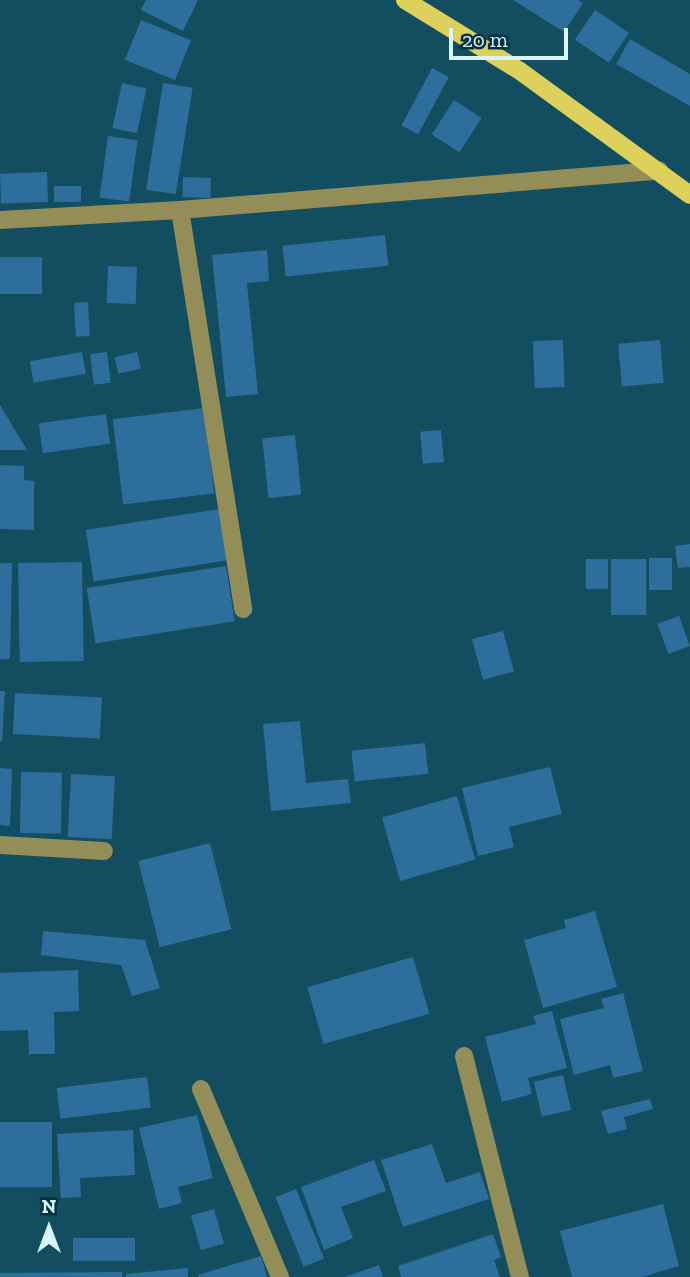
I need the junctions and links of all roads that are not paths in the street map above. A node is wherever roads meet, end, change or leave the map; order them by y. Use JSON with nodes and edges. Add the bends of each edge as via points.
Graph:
{"nodes":[{"id":1,"x":405,"y":0,"type":"edge"},
{"id":2,"x":659,"y":171,"type":"junction"},
{"id":3,"x":690,"y":195,"type":"edge"},
{"id":4,"x":180,"y":210,"type":"junction"},
{"id":5,"x":0,"y":220,"type":"edge"},
{"id":6,"x":243,"y":609,"type":"dead end"},
{"id":7,"x":0,"y":845,"type":"edge"},
{"id":8,"x":103,"y":851,"type":"dead end"},
{"id":9,"x":464,"y":1056,"type":"dead end"},
{"id":10,"x":201,"y":1089,"type":"dead end"},
{"id":11,"x":280,"y":1277,"type":"edge"},
{"id":12,"x":520,"y":1277,"type":"edge"}],
"edges":[{"from":1,"to":2,"type":"main road","via":[[520,71]]},
{"from":2,"to":3,"type":"main road"},
{"from":2,"to":4,"type":"street"},
{"from":4,"to":5,"type":"street"},
{"from":4,"to":6,"type":"street"},
{"from":7,"to":8,"type":"street"},
{"from":9,"to":12,"type":"street"},
{"from":10,"to":11,"type":"street"}]}
